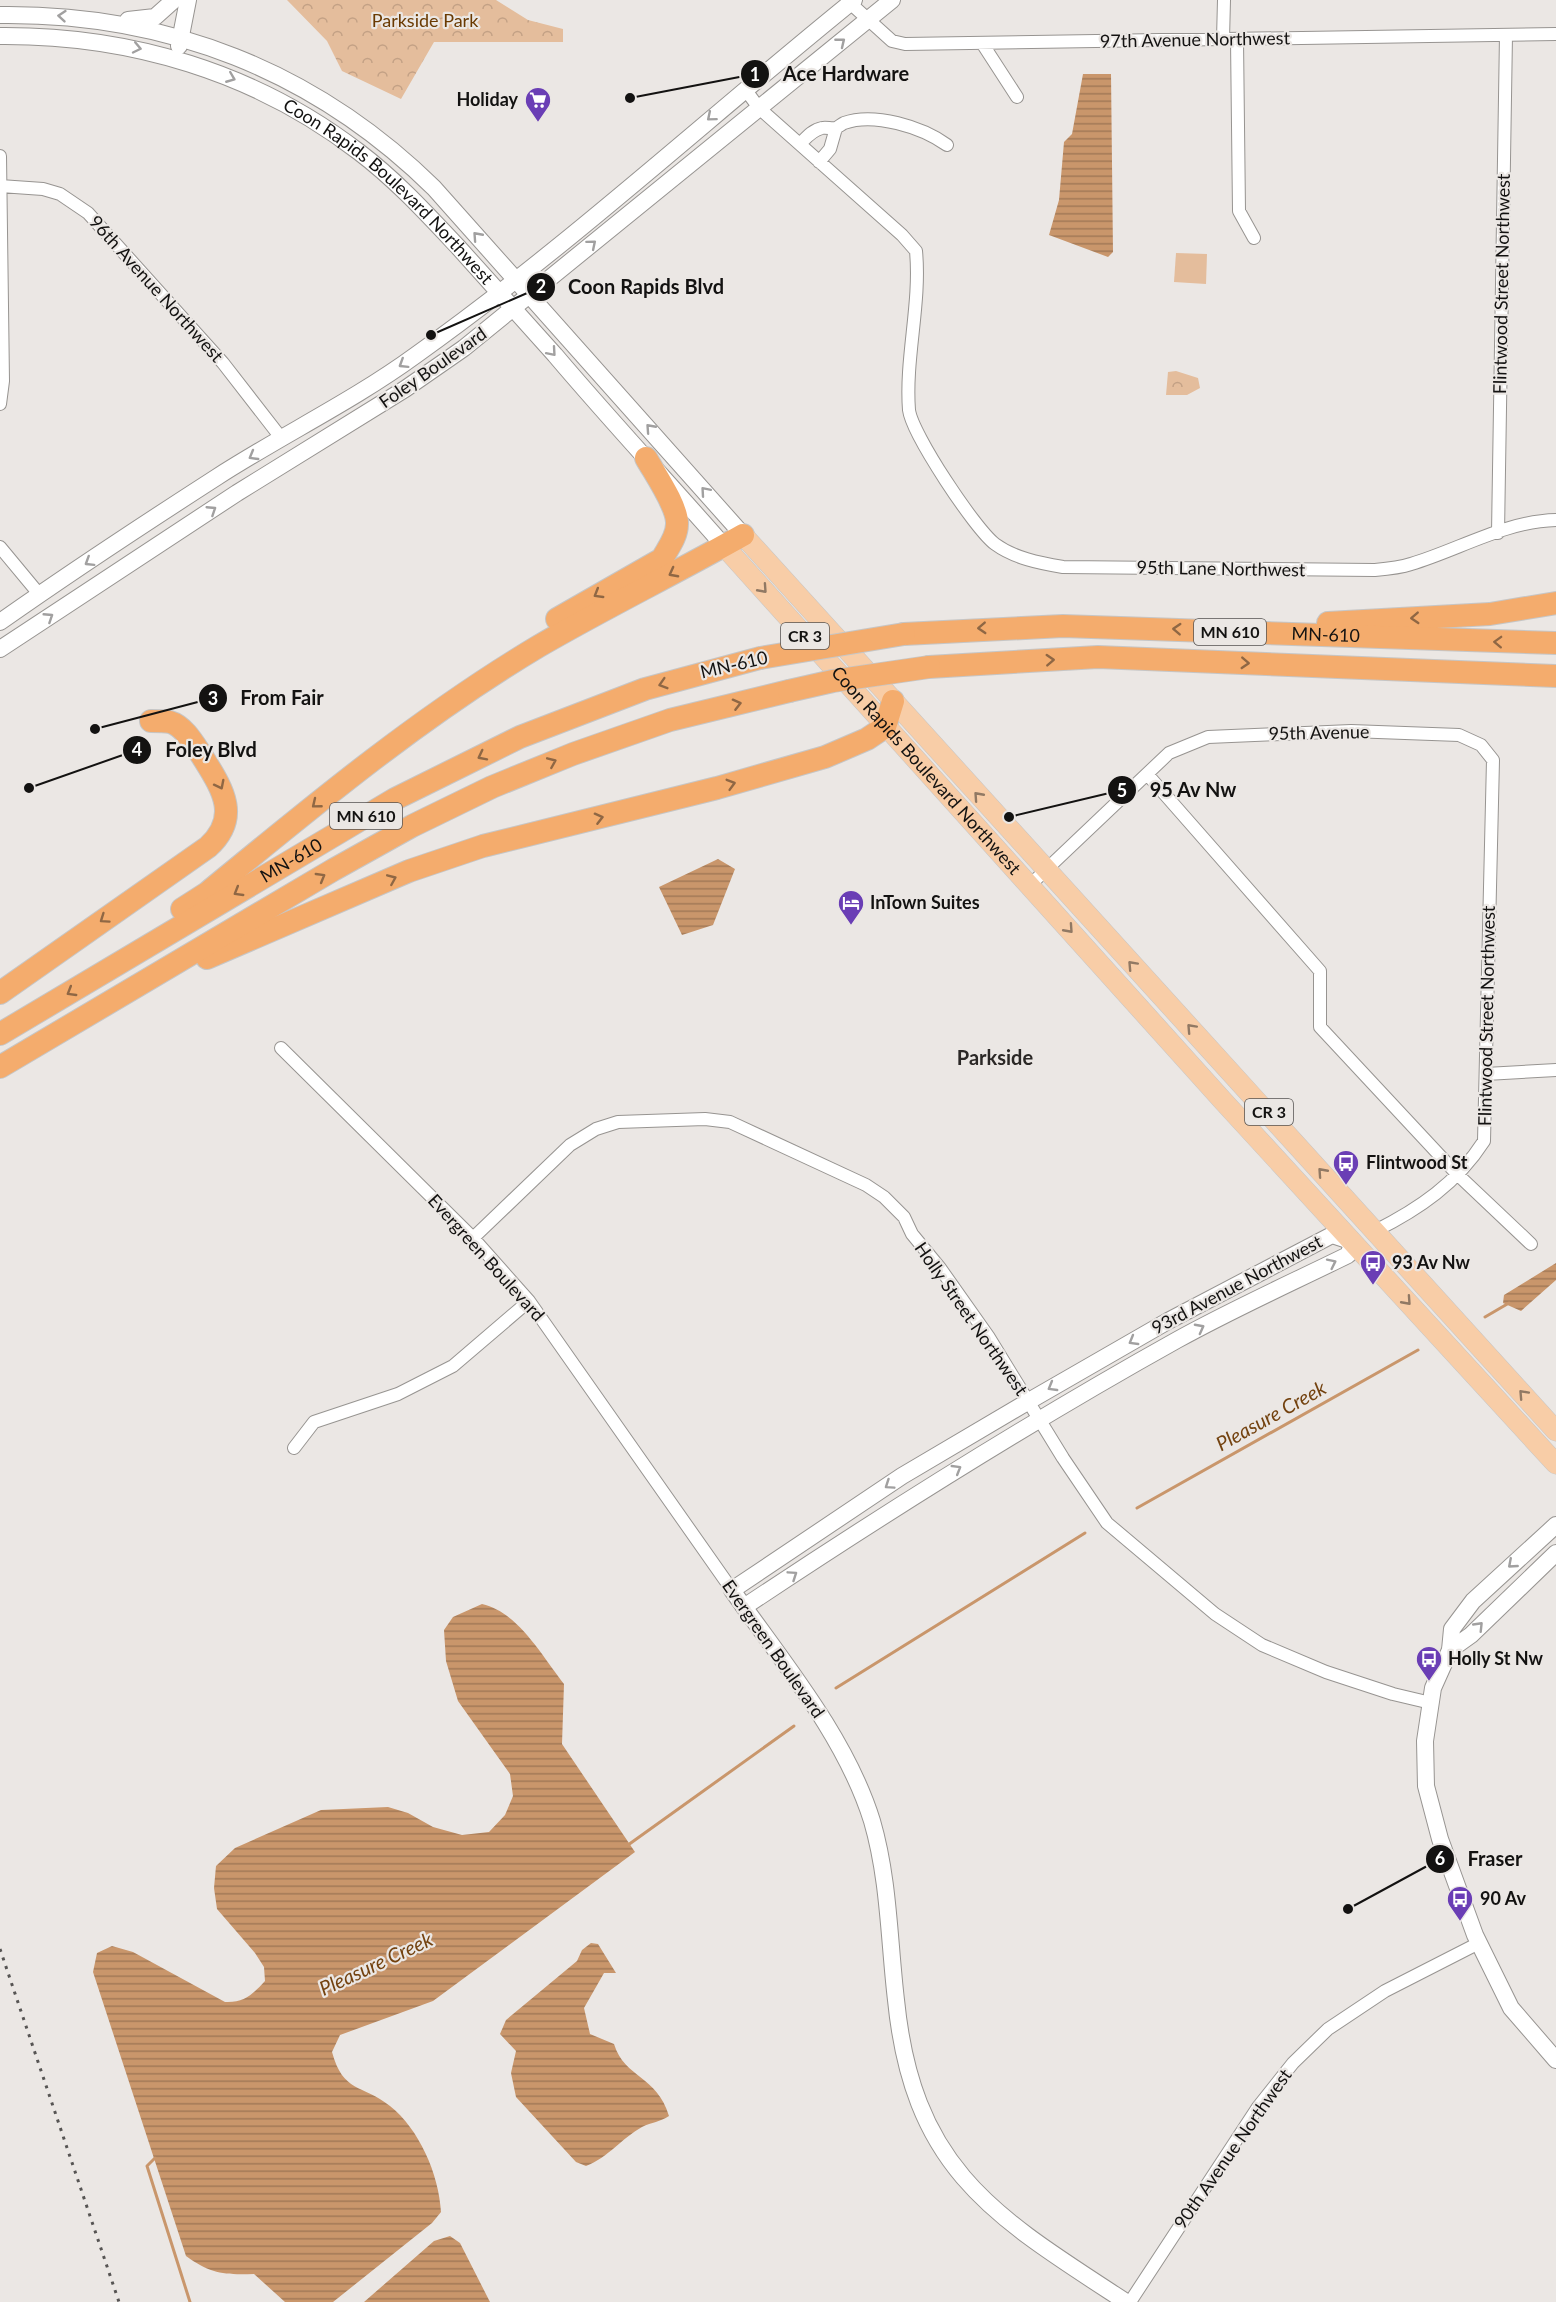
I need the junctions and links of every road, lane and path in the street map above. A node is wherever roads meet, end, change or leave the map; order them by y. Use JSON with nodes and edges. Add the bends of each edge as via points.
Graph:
{"nodes":[{"id":1,"x":174,"y":0,"type":"edge"},
{"id":2,"x":188,"y":0,"type":"edge"},
{"id":3,"x":892,"y":0,"type":"edge"},
{"id":4,"x":1224,"y":0,"type":"edge"},
{"id":5,"x":852,"y":1,"type":"edge"},
{"id":6,"x":0,"y":15,"type":"edge"},
{"id":7,"x":86,"y":20,"type":"junction"},
{"id":8,"x":867,"y":21,"type":"junction"},
{"id":9,"x":1556,"y":34,"type":"edge"},
{"id":10,"x":1506,"y":35,"type":"junction"},
{"id":11,"x":0,"y":36,"type":"edge"},
{"id":12,"x":181,"y":37,"type":"junction"},
{"id":13,"x":1223,"y":39,"type":"junction"},
{"id":14,"x":1237,"y":40,"type":"junction"},
{"id":15,"x":982,"y":43,"type":"junction"},
{"id":16,"x":176,"y":58,"type":"junction"},
{"id":17,"x":745,"y":89,"type":"junction"},
{"id":18,"x":1017,"y":97,"type":"dead end"},
{"id":19,"x":759,"y":108,"type":"junction"},
{"id":20,"x":836,"y":128,"type":"junction"},
{"id":21,"x":800,"y":144,"type":"junction"},
{"id":22,"x":947,"y":145,"type":"dead end"},
{"id":23,"x":0,"y":156,"type":"edge"},
{"id":24,"x":819,"y":162,"type":"junction"},
{"id":25,"x":0,"y":186,"type":"edge"},
{"id":26,"x":1254,"y":238,"type":"dead end"},
{"id":27,"x":517,"y":279,"type":"junction"},
{"id":28,"x":500,"y":292,"type":"junction"},
{"id":29,"x":530,"y":295,"type":"junction"},
{"id":30,"x":513,"y":308,"type":"junction"},
{"id":31,"x":0,"y":405,"type":"edge"},
{"id":32,"x":282,"y":439,"type":"junction"},
{"id":33,"x":646,"y":458,"type":"junction"},
{"id":34,"x":1556,"y":520,"type":"edge"},
{"id":35,"x":1498,"y":533,"type":"junction"},
{"id":36,"x":734,"y":540,"type":"junction"},
{"id":37,"x":0,"y":547,"type":"edge"},
{"id":38,"x":39,"y":594,"type":"junction"},
{"id":39,"x":1556,"y":603,"type":"edge"},
{"id":40,"x":0,"y":622,"type":"edge"},
{"id":41,"x":1260,"y":633,"type":"junction"},
{"id":42,"x":1556,"y":644,"type":"edge"},
{"id":43,"x":0,"y":649,"type":"edge"},
{"id":44,"x":1556,"y":676,"type":"edge"},
{"id":45,"x":893,"y":700,"type":"junction"},
{"id":46,"x":151,"y":721,"type":"dead end"},
{"id":47,"x":885,"y":727,"type":"junction"},
{"id":48,"x":1493,"y":760,"type":"joint"},
{"id":49,"x":1147,"y":774,"type":"junction"},
{"id":50,"x":350,"y":775,"type":"junction"},
{"id":51,"x":1046,"y":871,"type":"junction"},
{"id":52,"x":1030,"y":885,"type":"junction"},
{"id":53,"x":109,"y":969,"type":"junction"},
{"id":54,"x":126,"y":992,"type":"junction"},
{"id":55,"x":0,"y":993,"type":"edge"},
{"id":56,"x":0,"y":1034,"type":"edge"},
{"id":57,"x":280,"y":1048,"type":"dead end"},
{"id":58,"x":0,"y":1067,"type":"edge"},
{"id":59,"x":1556,"y":1070,"type":"edge"},
{"id":60,"x":1486,"y":1074,"type":"junction"},
{"id":61,"x":1457,"y":1174,"type":"junction"},
{"id":62,"x":1375,"y":1231,"type":"junction"},
{"id":63,"x":473,"y":1238,"type":"junction"},
{"id":64,"x":1353,"y":1242,"type":"junction"},
{"id":65,"x":1531,"y":1244,"type":"dead end"},
{"id":66,"x":529,"y":1301,"type":"junction"},
{"id":67,"x":1029,"y":1401,"type":"junction"},
{"id":68,"x":1040,"y":1419,"type":"junction"},
{"id":69,"x":1556,"y":1431,"type":"edge"},
{"id":70,"x":294,"y":1448,"type":"dead end"},
{"id":71,"x":1556,"y":1464,"type":"edge"},
{"id":72,"x":1556,"y":1526,"type":"edge"},
{"id":73,"x":1556,"y":1553,"type":"edge"},
{"id":74,"x":732,"y":1590,"type":"junction"},
{"id":75,"x":744,"y":1607,"type":"junction"},
{"id":76,"x":1450,"y":1650,"type":"junction"},
{"id":77,"x":1431,"y":1703,"type":"junction"},
{"id":78,"x":1479,"y":1943,"type":"junction"},
{"id":79,"x":1556,"y":2060,"type":"edge"},
{"id":80,"x":1128,"y":2302,"type":"edge"}],
"edges":[{"from":1,"to":7,"type":"main road","via":[[165,11],[145,20]]},
{"from":2,"to":12,"type":"main road"},
{"from":3,"to":8,"type":"main road","name":"Foley Boulevard"},
{"from":4,"to":13,"type":"street"},
{"from":5,"to":8,"type":"street","name":"97th Avenue Northwest"},
{"from":5,"to":17,"type":"main road","name":"Foley Boulevard"},
{"from":7,"to":6,"type":"main road","name":"Coon Rapids Boulevard Northwest","number":"CR 3","one_way":true},
{"from":7,"to":12,"type":"main road","name":"Coon Rapids Boulevard Northwest","number":"CR 3"},
{"from":8,"to":15,"type":"street","name":"97th Avenue Northwest","via":[[892,41],[905,44]]},
{"from":19,"to":8,"type":"main road","name":"Foley Boulevard","one_way":true},
{"from":9,"to":10,"type":"street","name":"97th Avenue Northwest"},
{"from":10,"to":14,"type":"street","name":"97th Avenue Northwest"},
{"from":10,"to":35,"type":"street","name":"Flintwood Street Northwest"},
{"from":11,"to":16,"type":"main road","name":"Coon Rapids Boulevard Northwest","number":"CR 3","one_way":true,"via":[[100,42]]},
{"from":12,"to":16,"type":"main road"},
{"from":27,"to":12,"type":"main road","name":"Coon Rapids Boulevard Northwest","number":"CR 3","one_way":true,"via":[[410,164],[342,111],[264,69]]},
{"from":13,"to":14,"type":"street","name":"97th Avenue Northwest"},
{"from":13,"to":15,"type":"street","name":"97th Avenue Northwest"},
{"from":14,"to":26,"type":"street","via":[[1239,211]]},
{"from":15,"to":18,"type":"street"},
{"from":16,"to":28,"type":"main road","name":"Coon Rapids Boulevard Northwest","number":"CR 3","one_way":true,"via":[[252,87],[333,132],[407,193]]},
{"from":17,"to":19,"type":"street","name":"95th Lane Northwest"},
{"from":17,"to":27,"type":"main road","name":"Foley Boulevard","one_way":true},
{"from":19,"to":21,"type":"street","name":"95th Lane Northwest"},
{"from":29,"to":19,"type":"main road","name":"Foley Boulevard","one_way":true},
{"from":20,"to":21,"type":"street","via":[[821,128]]},
{"from":20,"to":22,"type":"street","via":[[844,123],[880,121],[934,136]]},
{"from":20,"to":24,"type":"street","via":[[830,149]]},
{"from":21,"to":24,"type":"street","name":"95th Lane Northwest"},
{"from":23,"to":25,"type":"street"},
{"from":24,"to":35,"type":"street","name":"95th Lane Northwest","via":[[916,251],[909,410],[929,453],[993,543],[1027,559],[1063,567],[1374,570],[1408,565]]},
{"from":25,"to":31,"type":"street"},
{"from":25,"to":32,"type":"street","name":"96th Avenue Northwest","via":[[60,194],[88,213],[223,363]]},
{"from":27,"to":28,"type":"main road","name":"Foley Boulevard"},
{"from":27,"to":29,"type":"main road","name":"Coon Rapids Boulevard Northwest","number":"CR 3"},
{"from":28,"to":30,"type":"main road","name":"Coon Rapids Boulevard Northwest","number":"CR 3"},
{"from":28,"to":32,"type":"main road","name":"Foley Boulevard","one_way":true,"via":[[413,358]]},
{"from":29,"to":30,"type":"main road","name":"Foley Boulevard"},
{"from":36,"to":29,"type":"main road","name":"Coon Rapids Boulevard Northwest","number":"CR 3","one_way":true},
{"from":30,"to":33,"type":"main road","name":"Coon Rapids Boulevard Northwest","number":"CR 3","one_way":true},
{"from":43,"to":30,"type":"main road","name":"Foley Boulevard","one_way":true,"via":[[344,429],[464,348]]},
{"from":32,"to":38,"type":"main road","name":"Foley Boulevard","one_way":true,"via":[[217,476]]},
{"from":33,"to":36,"type":"main road","name":"Coon Rapids Boulevard Northwest","number":"CR 3"},
{"from":33,"to":50,"type":"highway","one_way":true,"via":[[678,523],[662,559],[606,589],[451,686]]},
{"from":34,"to":35,"type":"street","name":"95th Lane Northwest"},
{"from":36,"to":45,"type":"main road","name":"Coon Rapids Boulevard Northwest","number":"CR 3"},
{"from":36,"to":47,"type":"main road","name":"Coon Rapids Boulevard Northwest","number":"CR 3","one_way":true},
{"from":36,"to":50,"type":"highway","one_way":true,"via":[[538,647]]},
{"from":37,"to":38,"type":"street"},
{"from":38,"to":40,"type":"main road","name":"Foley Boulevard"},
{"from":39,"to":41,"type":"highway","one_way":true,"via":[[1491,614],[1306,624]]},
{"from":42,"to":41,"type":"highway","name":"MN-610","number":"MN 610","one_way":true},
{"from":41,"to":53,"type":"highway","name":"MN-610","number":"MN 610","one_way":true,"bridge":true,"via":[[1063,626],[904,634],[760,658],[645,689],[520,737],[394,800]]},
{"from":54,"to":44,"type":"highway","name":"MN-610","number":"MN 610","one_way":true,"bridge":true,"via":[[353,859],[492,787],[670,720],[833,681],[929,667],[1098,657]]},
{"from":45,"to":47,"type":"highway"},
{"from":51,"to":45,"type":"main road","name":"Coon Rapids Boulevard Northwest","number":"CR 3","one_way":true},
{"from":46,"to":55,"type":"highway","one_way":true,"via":[[170,722],[192,741],[224,794],[226,819],[222,830],[208,847]]},
{"from":47,"to":52,"type":"main road","name":"Coon Rapids Boulevard Northwest","number":"CR 3"},
{"from":54,"to":47,"type":"highway","one_way":true,"via":[[409,872],[483,846],[717,789],[825,758]]},
{"from":48,"to":49,"type":"street","name":"95th Avenue","via":[[1481,745],[1460,735],[1351,731],[1208,737],[1169,753]]},
{"from":48,"to":60,"type":"street","name":"Flintwood Street Northwest"},
{"from":49,"to":51,"type":"street","name":"95th Avenue"},
{"from":49,"to":61,"type":"street","via":[[1320,971],[1320,1027]]},
{"from":50,"to":53,"type":"highway","one_way":true,"via":[[207,893],[167,918]]},
{"from":51,"to":52,"type":"street","name":"95th Avenue"},
{"from":62,"to":51,"type":"main road","name":"Coon Rapids Boulevard Northwest","number":"CR 3","one_way":true},
{"from":52,"to":64,"type":"main road","name":"Coon Rapids Boulevard Northwest","number":"CR 3","one_way":true},
{"from":53,"to":56,"type":"highway","name":"MN-610","number":"MN 610","one_way":true},
{"from":54,"to":58,"type":"highway","name":"MN-610","number":"MN 610"},
{"from":57,"to":63,"type":"street","name":"Evergreen Boulevard"},
{"from":59,"to":60,"type":"street"},
{"from":60,"to":61,"type":"street","name":"Flintwood Street Northwest","via":[[1484,1141],[1470,1163]]},
{"from":61,"to":62,"type":"street","name":"Flintwood Street Northwest","via":[[1416,1210]]},
{"from":61,"to":65,"type":"street"},
{"from":62,"to":64,"type":"main road","name":"Flintwood Street Northwest"},
{"from":69,"to":62,"type":"main road","name":"Coon Rapids Boulevard Northwest","number":"CR 3","one_way":true},
{"from":63,"to":66,"type":"street","name":"Evergreen Boulevard"},
{"from":63,"to":67,"type":"street","name":"Holly Street Northwest","via":[[560,1154],[600,1128],[640,1119],[730,1122],[866,1185],[894,1207],[988,1336]]},
{"from":64,"to":67,"type":"main road","name":"93rd Avenue Northwest","one_way":true,"via":[[1332,1235],[1168,1321]]},
{"from":68,"to":64,"type":"main road","name":"93rd Avenue Northwest","one_way":true,"via":[[1178,1340],[1348,1255]]},
{"from":64,"to":71,"type":"main road","name":"Coon Rapids Boulevard Northwest","number":"CR 3","one_way":true},
{"from":66,"to":70,"type":"street","via":[[453,1366],[398,1395],[314,1422]]},
{"from":66,"to":74,"type":"street","name":"Evergreen Boulevard"},
{"from":67,"to":68,"type":"street","name":"Holly Street Northwest"},
{"from":67,"to":74,"type":"main road","name":"93rd Avenue Northwest","one_way":true,"via":[[902,1476]]},
{"from":75,"to":68,"type":"main road","name":"93rd Avenue Northwest","one_way":true,"via":[[876,1518]]},
{"from":68,"to":77,"type":"street","name":"Holly Street Northwest","via":[[1107,1522],[1215,1614],[1262,1645],[1326,1672]]},
{"from":72,"to":76,"type":"main road","one_way":true,"via":[[1473,1601],[1452,1629]]},
{"from":76,"to":73,"type":"main road","one_way":true,"via":[[1471,1635]]},
{"from":74,"to":75,"type":"main road","name":"Evergreen Boulevard"},
{"from":75,"to":80,"type":"main road","name":"Evergreen Boulevard","via":[[831,1733],[862,1792],[881,1857],[903,2054],[930,2130],[971,2189],[999,2216]]},
{"from":76,"to":77,"type":"main road","via":[[1433,1688]]},
{"from":77,"to":78,"type":"main road","via":[[1425,1741],[1426,1786],[1440,1839]]},
{"from":78,"to":79,"type":"main road","via":[[1510,2008]]},
{"from":78,"to":80,"type":"street","name":"90th Avenue Northwest","via":[[1385,1991],[1328,2029],[1293,2063],[1258,2107]]}]}
